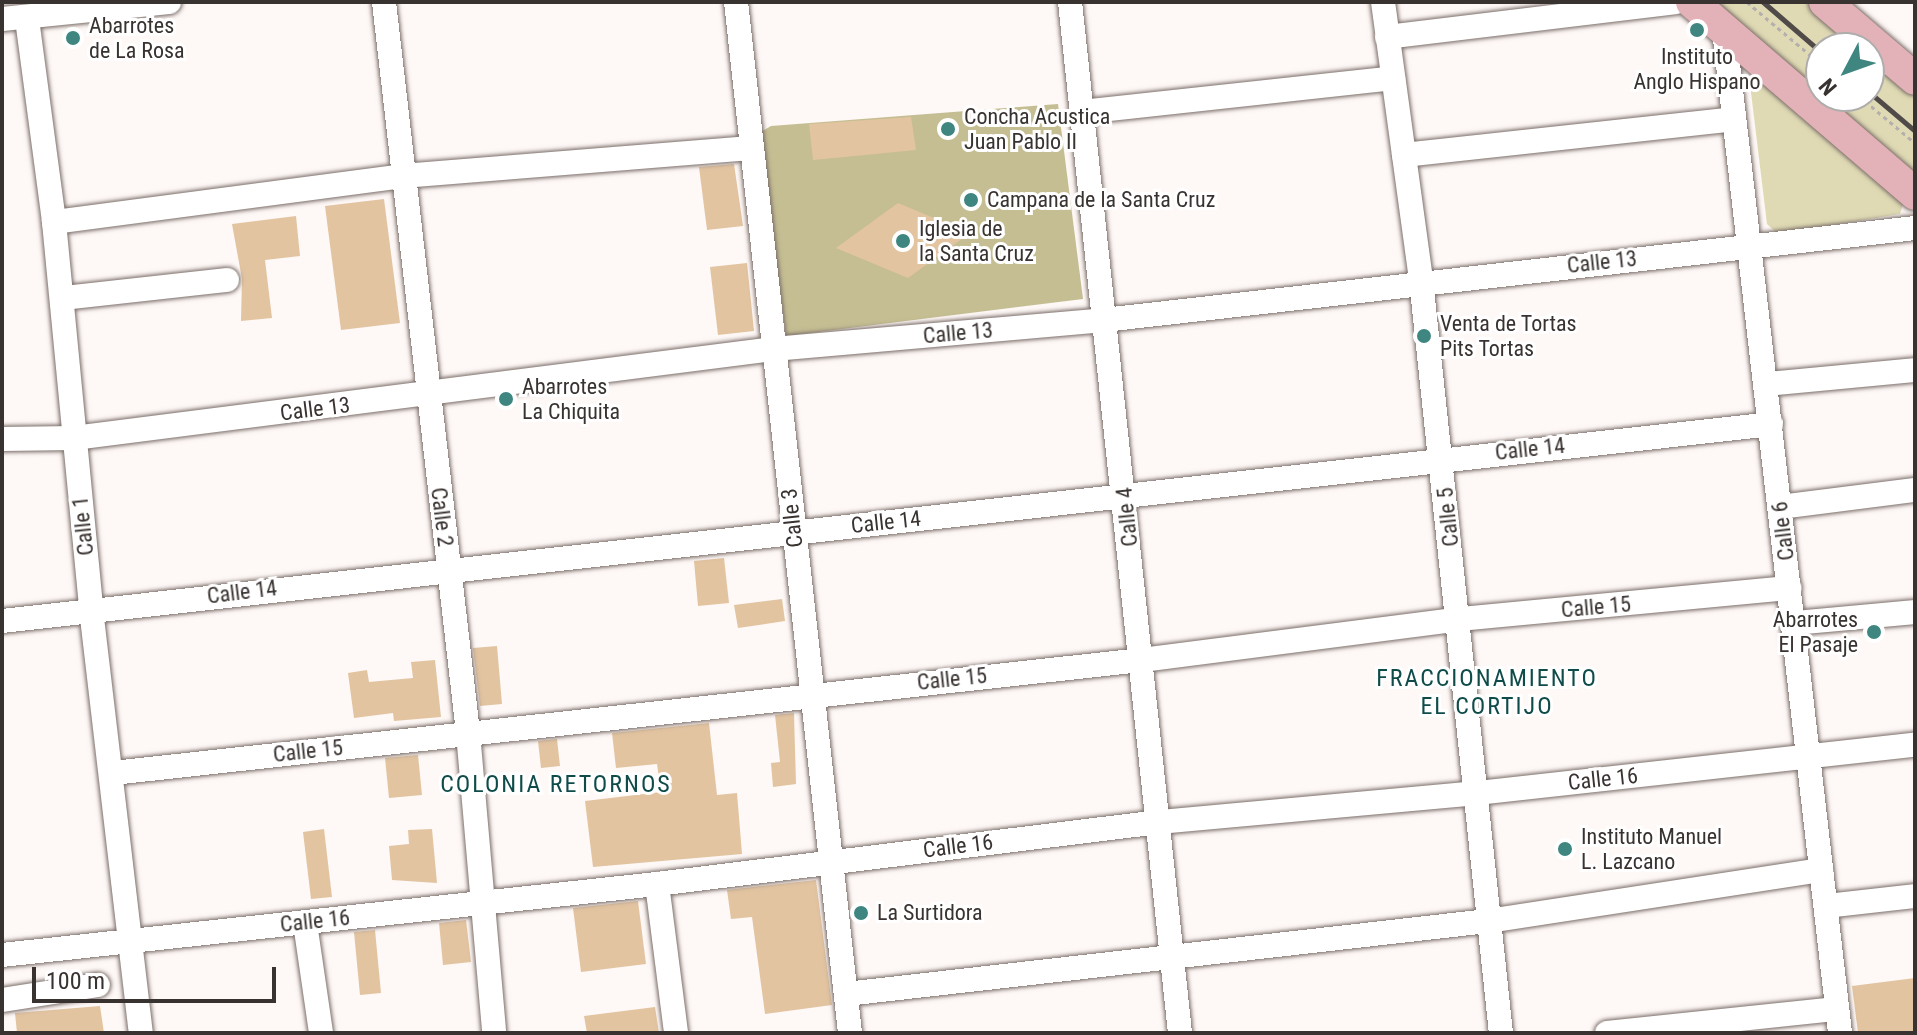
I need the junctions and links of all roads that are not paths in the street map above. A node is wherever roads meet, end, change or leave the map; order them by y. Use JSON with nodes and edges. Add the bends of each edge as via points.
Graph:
{"nodes":[{"id":1,"x":169,"y":2,"type":"edge"},
{"id":2,"x":384,"y":2,"type":"edge"},
{"id":3,"x":736,"y":2,"type":"edge"},
{"id":4,"x":1070,"y":2,"type":"edge"},
{"id":5,"x":1383,"y":2,"type":"edge"},
{"id":6,"x":1675,"y":2,"type":"edge"},
{"id":7,"x":1692,"y":2,"type":"edge"},
{"id":8,"x":1825,"y":2,"type":"edge"},
{"id":9,"x":125,"y":4,"type":"edge"},
{"id":10,"x":2,"y":19,"type":"edge"},
{"id":11,"x":27,"y":19,"type":"junction"},
{"id":12,"x":1724,"y":30,"type":"junction"},
{"id":13,"x":1387,"y":37,"type":"junction"},
{"id":14,"x":1393,"y":78,"type":"junction"},
{"id":15,"x":1915,"y":79,"type":"edge"},
{"id":16,"x":1082,"y":112,"type":"junction"},
{"id":17,"x":1733,"y":119,"type":"junction"},
{"id":18,"x":751,"y":148,"type":"junction"},
{"id":19,"x":1404,"y":155,"type":"junction"},
{"id":20,"x":402,"y":176,"type":"junction"},
{"id":21,"x":1915,"y":194,"type":"edge"},
{"id":22,"x":54,"y":222,"type":"junction"},
{"id":23,"x":1915,"y":228,"type":"edge"},
{"id":24,"x":1750,"y":247,"type":"junction"},
{"id":25,"x":227,"y":280,"type":"dead end"},
{"id":26,"x":1421,"y":280,"type":"junction"},
{"id":27,"x":63,"y":298,"type":"junction"},
{"id":28,"x":1104,"y":320,"type":"junction"},
{"id":29,"x":774,"y":349,"type":"junction"},
{"id":30,"x":1915,"y":370,"type":"edge"},
{"id":31,"x":1767,"y":384,"type":"junction"},
{"id":32,"x":427,"y":396,"type":"junction"},
{"id":33,"x":1771,"y":424,"type":"junction"},
{"id":34,"x":74,"y":438,"type":"junction"},
{"id":35,"x":2,"y":439,"type":"edge"},
{"id":36,"x":1442,"y":459,"type":"junction"},
{"id":37,"x":1915,"y":490,"type":"edge"},
{"id":38,"x":1126,"y":495,"type":"junction"},
{"id":39,"x":1780,"y":507,"type":"junction"},
{"id":40,"x":794,"y":532,"type":"junction"},
{"id":41,"x":448,"y":568,"type":"junction"},
{"id":42,"x":1790,"y":588,"type":"junction"},
{"id":43,"x":91,"y":609,"type":"junction"},
{"id":44,"x":1915,"y":612,"type":"edge"},
{"id":45,"x":1460,"y":619,"type":"junction"},
{"id":46,"x":2,"y":621,"type":"edge"},
{"id":47,"x":1794,"y":623,"type":"junction"},
{"id":48,"x":1142,"y":660,"type":"junction"},
{"id":49,"x":812,"y":693,"type":"junction"},
{"id":50,"x":468,"y":733,"type":"junction"},
{"id":51,"x":1915,"y":745,"type":"edge"},
{"id":52,"x":1807,"y":756,"type":"junction"},
{"id":53,"x":113,"y":773,"type":"junction"},
{"id":54,"x":1477,"y":793,"type":"junction"},
{"id":55,"x":1159,"y":822,"type":"junction"},
{"id":56,"x":831,"y":861,"type":"junction"},
{"id":57,"x":1821,"y":870,"type":"junction"},
{"id":58,"x":657,"y":884,"type":"junction"},
{"id":59,"x":1915,"y":896,"type":"edge"},
{"id":60,"x":480,"y":902,"type":"junction"},
{"id":61,"x":1826,"y":906,"type":"junction"},
{"id":62,"x":1488,"y":921,"type":"junction"},
{"id":63,"x":305,"y":923,"type":"junction"},
{"id":64,"x":132,"y":940,"type":"junction"},
{"id":65,"x":2,"y":955,"type":"edge"},
{"id":66,"x":1170,"y":960,"type":"junction"},
{"id":67,"x":98,"y":985,"type":"dead end"},
{"id":68,"x":846,"y":994,"type":"junction"},
{"id":69,"x":2,"y":1000,"type":"edge"},
{"id":70,"x":1838,"y":1021,"type":"edge"},
{"id":71,"x":315,"y":1032,"type":"edge"},
{"id":72,"x":141,"y":1033,"type":"edge"},
{"id":73,"x":494,"y":1033,"type":"edge"},
{"id":74,"x":676,"y":1033,"type":"edge"},
{"id":75,"x":850,"y":1033,"type":"edge"},
{"id":76,"x":1180,"y":1033,"type":"edge"},
{"id":77,"x":1501,"y":1033,"type":"edge"},
{"id":78,"x":1607,"y":1033,"type":"edge"}],
"edges":[{"from":1,"to":9,"type":"street"},
{"from":2,"to":20,"type":"street","name":"Calle 2"},
{"from":3,"to":18,"type":"street","name":"Calle 3"},
{"from":4,"to":16,"type":"street","name":"Calle 4"},
{"from":5,"to":13,"type":"street","name":"Calle 5"},
{"from":6,"to":13,"type":"street"},
{"from":7,"to":12,"type":"main road"},
{"from":8,"to":15,"type":"main road"},
{"from":9,"to":11,"type":"street"},
{"from":10,"to":11,"type":"street"},
{"from":11,"to":22,"type":"street","name":"Calle 1"},
{"from":12,"to":17,"type":"street","name":"Calle 6"},
{"from":12,"to":21,"type":"main road"},
{"from":13,"to":14,"type":"street","name":"Calle 5"},
{"from":14,"to":16,"type":"street"},
{"from":14,"to":19,"type":"street","name":"Calle 5"},
{"from":16,"to":28,"type":"street","name":"Calle 4"},
{"from":17,"to":19,"type":"street"},
{"from":17,"to":24,"type":"street","name":"Calle 6"},
{"from":18,"to":20,"type":"street"},
{"from":18,"to":29,"type":"street","name":"Calle 3"},
{"from":19,"to":26,"type":"street","name":"Calle 5"},
{"from":20,"to":22,"type":"street"},
{"from":20,"to":32,"type":"street","name":"Calle 2"},
{"from":22,"to":27,"type":"street","name":"Calle 1"},
{"from":23,"to":24,"type":"street","name":"Calle 13"},
{"from":24,"to":26,"type":"street","name":"Calle 13"},
{"from":24,"to":31,"type":"street","name":"Calle 6"},
{"from":25,"to":27,"type":"street"},
{"from":26,"to":28,"type":"street","name":"Calle 13"},
{"from":26,"to":36,"type":"street","name":"Calle 5"},
{"from":27,"to":34,"type":"street","name":"Calle 1"},
{"from":28,"to":29,"type":"street","name":"Calle 13"},
{"from":28,"to":38,"type":"street","name":"Calle 4"},
{"from":29,"to":32,"type":"street","name":"Calle 13"},
{"from":29,"to":40,"type":"street","name":"Calle 3"},
{"from":30,"to":31,"type":"street"},
{"from":31,"to":33,"type":"street","name":"Calle 6"},
{"from":32,"to":34,"type":"street","name":"Calle 13"},
{"from":32,"to":41,"type":"street","name":"Calle 2"},
{"from":33,"to":36,"type":"street","name":"Calle 14"},
{"from":33,"to":39,"type":"street","name":"Calle 6"},
{"from":34,"to":35,"type":"street","name":"Calle 13"},
{"from":34,"to":43,"type":"street","name":"Calle 1"},
{"from":36,"to":38,"type":"street","name":"Calle 14"},
{"from":36,"to":45,"type":"street","name":"Calle 5"},
{"from":37,"to":39,"type":"street"},
{"from":38,"to":40,"type":"street","name":"Calle 14"},
{"from":38,"to":48,"type":"street","name":"Calle 4"},
{"from":39,"to":42,"type":"street","name":"Calle 6"},
{"from":40,"to":41,"type":"street","name":"Calle 14"},
{"from":40,"to":49,"type":"street","name":"Calle 3"},
{"from":41,"to":43,"type":"street","name":"Calle 14"},
{"from":41,"to":50,"type":"street","name":"Calle 2"},
{"from":42,"to":45,"type":"street","name":"Calle 15"},
{"from":42,"to":47,"type":"street","name":"Calle 6"},
{"from":43,"to":46,"type":"street","name":"Calle 14"},
{"from":43,"to":53,"type":"street","name":"Calle 1"},
{"from":44,"to":47,"type":"street"},
{"from":45,"to":48,"type":"street","name":"Calle 15"},
{"from":45,"to":54,"type":"street","name":"Calle 5"},
{"from":47,"to":52,"type":"street","name":"Calle 6"},
{"from":48,"to":49,"type":"street","name":"Calle 15"},
{"from":48,"to":55,"type":"street","name":"Calle 4"},
{"from":49,"to":50,"type":"street","name":"Calle 15"},
{"from":49,"to":56,"type":"street","name":"Calle 3"},
{"from":50,"to":53,"type":"street","name":"Calle 15"},
{"from":50,"to":60,"type":"street","name":"Calle 2"},
{"from":51,"to":52,"type":"street","name":"Calle 16"},
{"from":52,"to":54,"type":"street","name":"Calle 16"},
{"from":52,"to":57,"type":"street","name":"Calle 6"},
{"from":53,"to":64,"type":"street","name":"Calle 1"},
{"from":54,"to":55,"type":"street","name":"Calle 16"},
{"from":54,"to":62,"type":"street","name":"Calle 5"},
{"from":55,"to":56,"type":"street","name":"Calle 16"},
{"from":55,"to":66,"type":"street","name":"Calle 4"},
{"from":56,"to":58,"type":"street","name":"Calle 16"},
{"from":56,"to":68,"type":"street","name":"Calle 3"},
{"from":57,"to":61,"type":"street","name":"Calle 6"},
{"from":57,"to":62,"type":"street"},
{"from":58,"to":60,"type":"street","name":"Calle 16"},
{"from":58,"to":74,"type":"street"},
{"from":59,"to":61,"type":"street"},
{"from":60,"to":63,"type":"street","name":"Calle 16"},
{"from":60,"to":73,"type":"street","name":"Calle 2"},
{"from":61,"to":70,"type":"street","name":"Calle 6"},
{"from":62,"to":66,"type":"street"},
{"from":62,"to":77,"type":"street","name":"Calle 5"},
{"from":63,"to":64,"type":"street","name":"Calle 16"},
{"from":63,"to":71,"type":"street"},
{"from":64,"to":65,"type":"street","name":"Calle 16"},
{"from":64,"to":72,"type":"street","name":"Calle 1"},
{"from":66,"to":68,"type":"street"},
{"from":66,"to":76,"type":"street","name":"Calle 4"},
{"from":67,"to":69,"type":"street"},
{"from":68,"to":75,"type":"street","name":"Calle 3"},
{"from":70,"to":78,"type":"street"}]}
